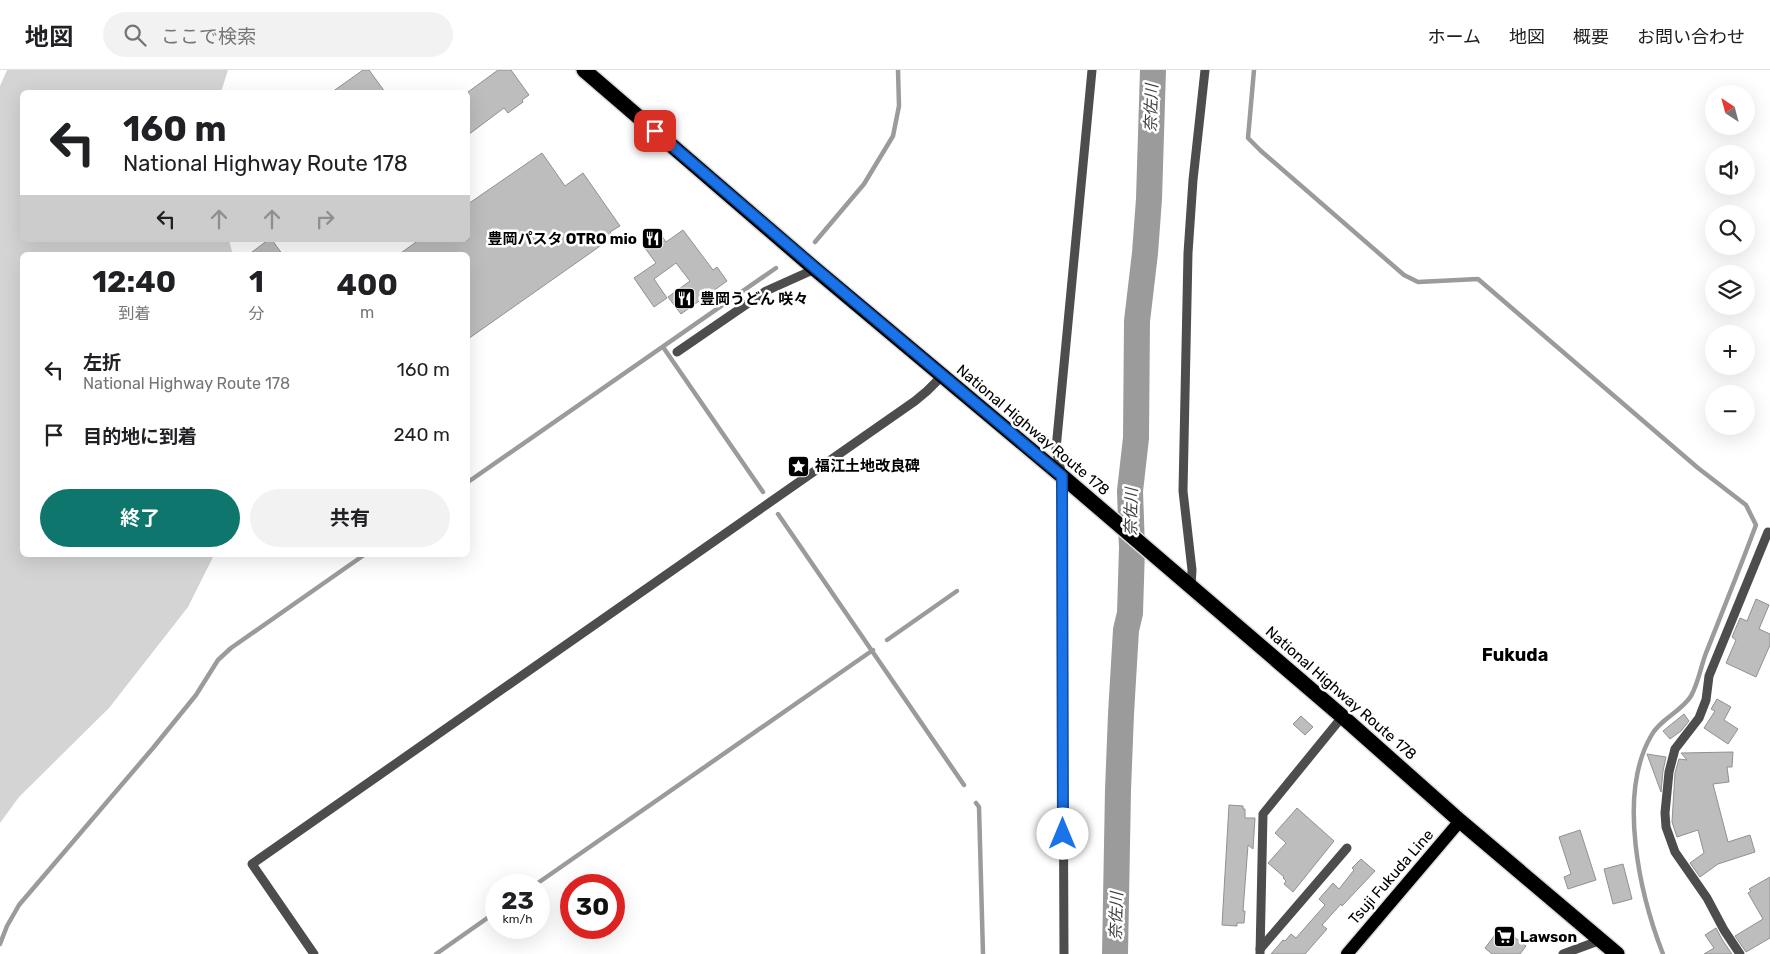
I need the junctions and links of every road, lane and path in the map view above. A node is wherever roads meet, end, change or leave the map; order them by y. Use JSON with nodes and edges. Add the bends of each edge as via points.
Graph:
{"nodes":[{"id":1,"x":584,"y":70,"type":"edge"},
{"id":2,"x":1092,"y":70,"type":"edge"},
{"id":3,"x":1205,"y":70,"type":"edge"},
{"id":4,"x":816,"y":269,"type":"junction"},
{"id":5,"x":677,"y":352,"type":"dead end"},
{"id":6,"x":942,"y":376,"type":"junction"},
{"id":7,"x":1067,"y":481,"type":"junction"},
{"id":8,"x":1768,"y":532,"type":"dead end"},
{"id":9,"x":1185,"y":583,"type":"junction"},
{"id":10,"x":1342,"y":717,"type":"junction"},
{"id":11,"x":1460,"y":821,"type":"junction"},
{"id":12,"x":1347,"y":848,"type":"dead end"},
{"id":13,"x":1601,"y":940,"type":"junction"},
{"id":14,"x":1260,"y":952,"type":"edge"},
{"id":15,"x":314,"y":954,"type":"edge"},
{"id":16,"x":1064,"y":954,"type":"edge"},
{"id":17,"x":1347,"y":954,"type":"edge"},
{"id":18,"x":1563,"y":954,"type":"edge"},
{"id":19,"x":1617,"y":954,"type":"edge"},
{"id":20,"x":1740,"y":954,"type":"edge"}],
"edges":[{"from":1,"to":4,"type":"highway","name":"National Highway Route 178"},
{"from":2,"to":7,"type":"street","via":[[1056,449]]},
{"from":3,"to":9,"type":"street","via":[[1188,253],[1183,491],[1192,570]]},
{"from":4,"to":5,"type":"street","via":[[766,291]]},
{"from":4,"to":6,"type":"highway","name":"National Highway Route 178"},
{"from":6,"to":7,"type":"highway","name":"National Highway Route 178"},
{"from":6,"to":15,"type":"street","via":[[922,396],[252,864]]},
{"from":7,"to":9,"type":"highway","name":"National Highway Route 178"},
{"from":7,"to":16,"type":"street"},
{"from":8,"to":20,"type":"street","via":[[1709,676],[1706,700],[1699,718],[1675,749],[1665,813],[1666,827],[1675,852]]},
{"from":9,"to":10,"type":"highway","name":"National Highway Route 178"},
{"from":10,"to":11,"type":"highway","name":"National Highway Route 178"},
{"from":10,"to":14,"type":"street","via":[[1263,814]]},
{"from":11,"to":13,"type":"highway","name":"National Highway Route 178"},
{"from":11,"to":17,"type":"main road","name":"Tsuji Fukuda Line"},
{"from":12,"to":14,"type":"street"},
{"from":13,"to":18,"type":"street"},
{"from":13,"to":19,"type":"highway","name":"National Highway Route 178"}]}
